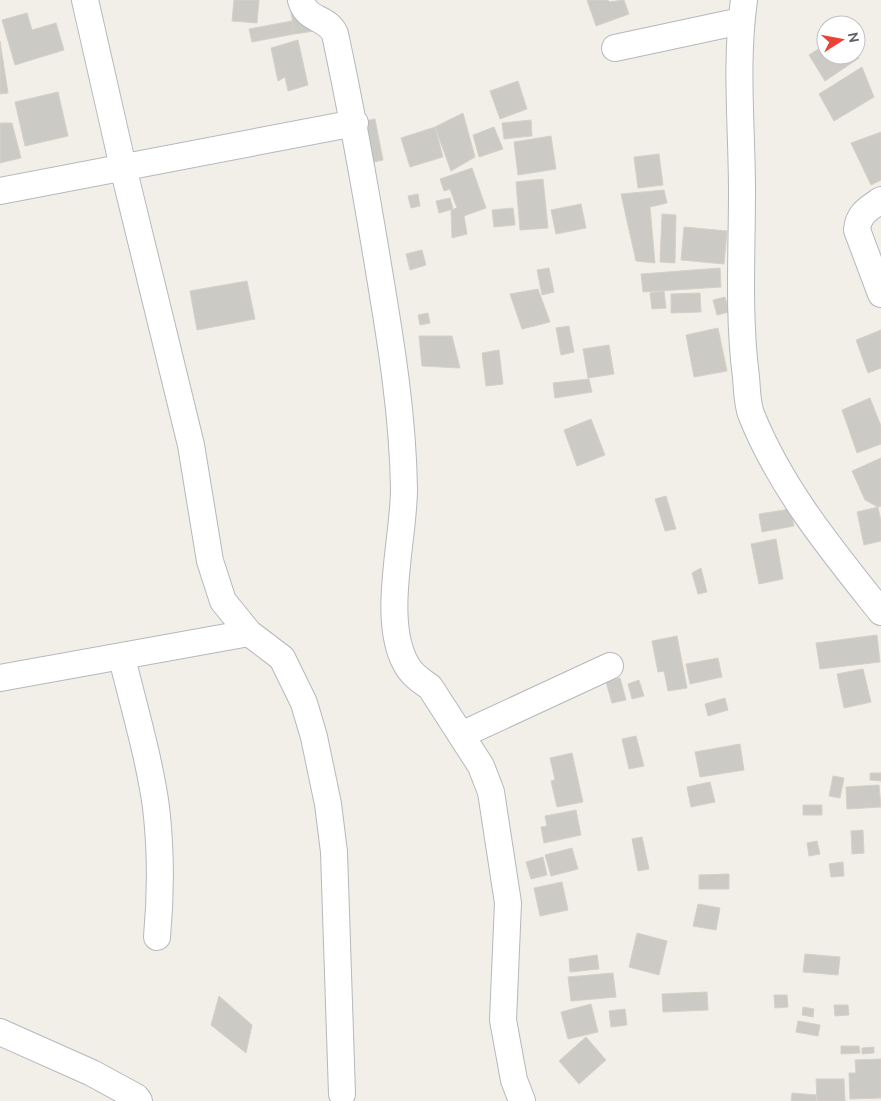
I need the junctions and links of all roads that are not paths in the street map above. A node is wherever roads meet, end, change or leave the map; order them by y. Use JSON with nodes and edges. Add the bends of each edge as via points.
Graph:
{"nodes":[{"id":1,"x":85,"y":0,"type":"edge"},
{"id":2,"x":301,"y":0,"type":"edge"},
{"id":3,"x":743,"y":11,"type":"edge"},
{"id":4,"x":615,"y":48,"type":"dead end"},
{"id":5,"x":354,"y":123,"type":"junction"},
{"id":6,"x":123,"y":167,"type":"junction"},
{"id":7,"x":0,"y":190,"type":"edge"},
{"id":8,"x":881,"y":200,"type":"edge"},
{"id":9,"x":881,"y":294,"type":"edge"},
{"id":10,"x":881,"y":612,"type":"edge"},
{"id":11,"x":249,"y":633,"type":"junction"},
{"id":12,"x":122,"y":658,"type":"junction"},
{"id":13,"x":610,"y":666,"type":"dead end"},
{"id":14,"x":0,"y":678,"type":"edge"},
{"id":15,"x":461,"y":735,"type":"junction"},
{"id":16,"x":157,"y":937,"type":"dead end"},
{"id":17,"x":0,"y":1032,"type":"edge"},
{"id":18,"x":342,"y":1094,"type":"dead end"},
{"id":19,"x":139,"y":1101,"type":"edge"},
{"id":20,"x":522,"y":1101,"type":"edge"}],
"edges":[{"from":1,"to":6,"type":"street"},
{"from":2,"to":5,"type":"street","via":[[306,12],[329,24],[335,34]]},
{"from":3,"to":4,"type":"street"},
{"from":3,"to":10,"type":"street","via":[[738,99],[742,141],[742,349],[750,411],[776,469],[812,526]]},
{"from":5,"to":6,"type":"street"},
{"from":5,"to":15,"type":"street","via":[[395,367],[404,495],[393,608],[398,644],[406,665],[430,687]]},
{"from":6,"to":7,"type":"street"},
{"from":6,"to":11,"type":"street","via":[[191,445],[210,560],[223,601]]},
{"from":8,"to":9,"type":"street","via":[[862,213],[856,230]]},
{"from":11,"to":12,"type":"street"},
{"from":11,"to":18,"type":"street","via":[[282,658],[304,703],[318,756],[334,852]]},
{"from":12,"to":14,"type":"street"},
{"from":12,"to":16,"type":"street","via":[[156,808],[160,899]]},
{"from":13,"to":15,"type":"street"},
{"from":15,"to":20,"type":"street","via":[[481,766],[491,792],[508,904],[503,1020],[514,1080]]},
{"from":17,"to":19,"type":"street","via":[[92,1074]]}]}
